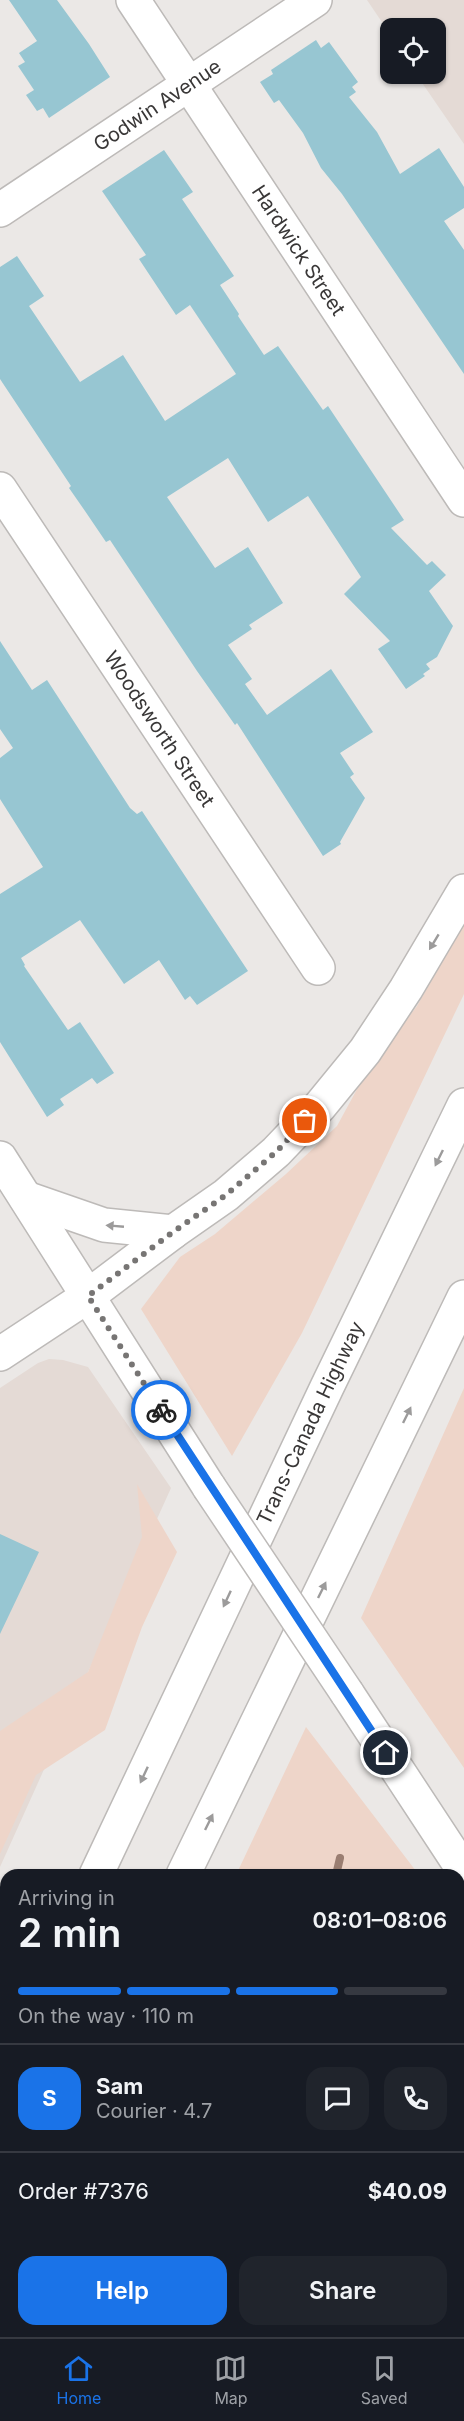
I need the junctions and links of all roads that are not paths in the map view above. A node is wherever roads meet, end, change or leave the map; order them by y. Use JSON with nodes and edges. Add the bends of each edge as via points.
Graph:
{"nodes":[{"id":1,"x":133,"y":0,"type":"edge"},
{"id":2,"x":315,"y":0,"type":"edge"},
{"id":3,"x":189,"y":84,"type":"junction"},
{"id":4,"x":0,"y":210,"type":"edge"},
{"id":5,"x":0,"y":489,"type":"edge"},
{"id":6,"x":464,"y":500,"type":"edge"},
{"id":7,"x":464,"y":891,"type":"edge"},
{"id":8,"x":318,"y":968,"type":"dead end"},
{"id":9,"x":464,"y":1105,"type":"edge"},
{"id":10,"x":0,"y":1158,"type":"edge"},
{"id":11,"x":26,"y":1198,"type":"junction"},
{"id":12,"x":173,"y":1232,"type":"junction"},
{"id":13,"x":88,"y":1296,"type":"junction"},
{"id":14,"x":464,"y":1297,"type":"edge"},
{"id":15,"x":0,"y":1354,"type":"edge"},
{"id":16,"x":99,"y":1869,"type":"edge"},
{"id":17,"x":186,"y":1869,"type":"edge"},
{"id":18,"x":463,"y":1869,"type":"edge"}],
"edges":[{"from":1,"to":3,"type":"main road","name":"Hardwick Street"},
{"from":2,"to":3,"type":"main road","name":"Godwin Avenue"},
{"from":3,"to":4,"type":"main road","name":"Godwin Avenue"},
{"from":3,"to":6,"type":"main road","name":"Hardwick Street"},
{"from":5,"to":8,"type":"main road","name":"Woodsworth Street"},
{"from":7,"to":12,"type":"main road","one_way":true,"via":[[365,1051],[320,1106],[276,1152],[226,1195]]},
{"from":9,"to":16,"type":"main road","name":"Trans-Canada Highway","one_way":true},
{"from":10,"to":11,"type":"main road"},
{"from":12,"to":11,"type":"main road","one_way":true,"via":[[104,1225]]},
{"from":11,"to":13,"type":"main road"},
{"from":12,"to":13,"type":"main road"},
{"from":13,"to":15,"type":"main road"},
{"from":13,"to":18,"type":"main road","bridge":true,"via":[[209,1487]]},
{"from":17,"to":14,"type":"main road","one_way":true}]}
